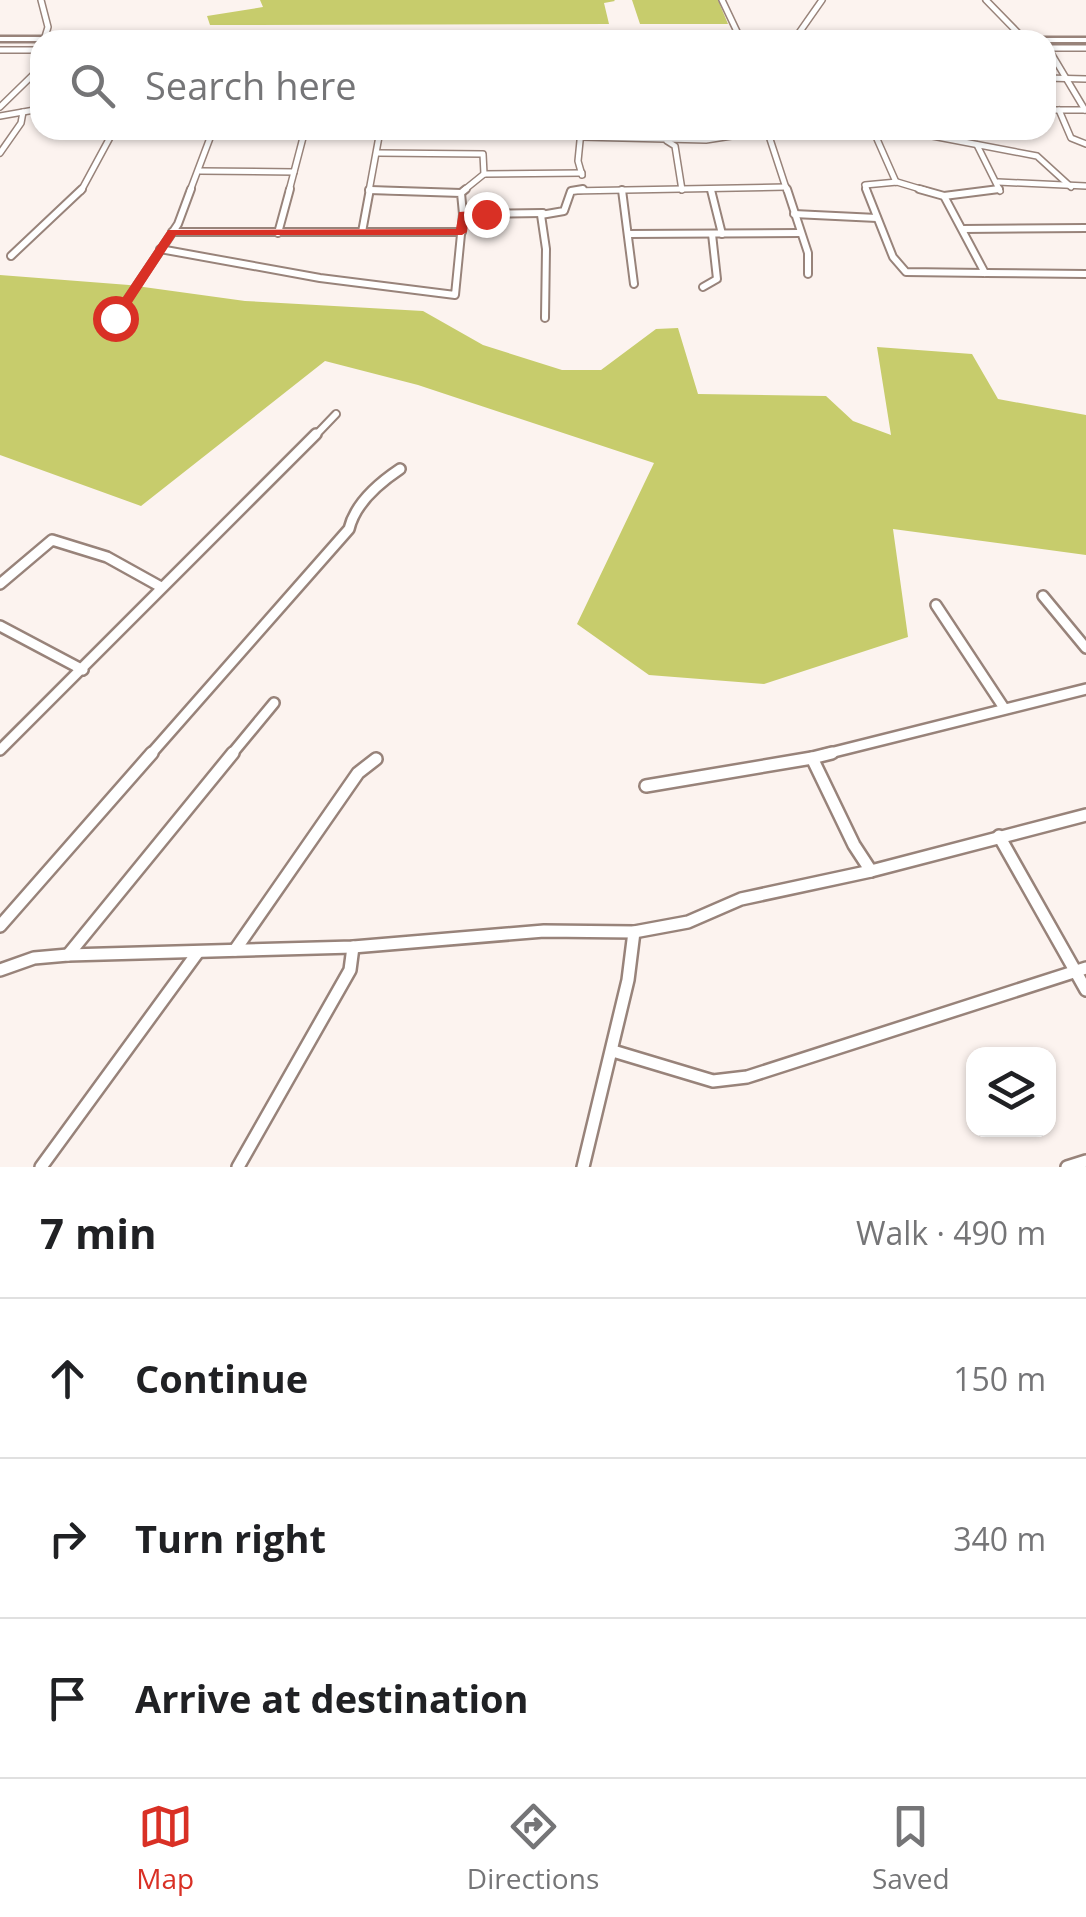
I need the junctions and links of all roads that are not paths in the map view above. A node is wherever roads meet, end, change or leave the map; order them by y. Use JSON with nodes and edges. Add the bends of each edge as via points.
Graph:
{"nodes":[{"id":1,"x":42,"y":0,"type":"edge"},
{"id":2,"x":722,"y":0,"type":"edge"},
{"id":3,"x":822,"y":0,"type":"edge"},
{"id":4,"x":986,"y":0,"type":"edge"},
{"id":5,"x":47,"y":30,"type":"edge"},
{"id":6,"x":736,"y":30,"type":"edge"},
{"id":7,"x":801,"y":30,"type":"edge"},
{"id":8,"x":1015,"y":30,"type":"edge"},
{"id":9,"x":0,"y":40,"type":"edge"},
{"id":10,"x":30,"y":40,"type":"edge"},
{"id":11,"x":1056,"y":40,"type":"edge"},
{"id":12,"x":1086,"y":40,"type":"edge"},
{"id":13,"x":1056,"y":48,"type":"edge"},
{"id":14,"x":1086,"y":48,"type":"edge"},
{"id":15,"x":30,"y":51,"type":"edge"},
{"id":16,"x":2,"y":52,"type":"edge"},
{"id":17,"x":1056,"y":61,"type":"edge"},
{"id":18,"x":30,"y":78,"type":"edge"},
{"id":19,"x":1056,"y":78,"type":"edge"},
{"id":20,"x":1062,"y":78,"type":"junction"},
{"id":21,"x":1086,"y":79,"type":"edge"},
{"id":22,"x":0,"y":108,"type":"edge"},
{"id":23,"x":1059,"y":110,"type":"joint"},
{"id":24,"x":1085,"y":110,"type":"edge"},
{"id":25,"x":30,"y":111,"type":"edge"},
{"id":26,"x":23,"y":112,"type":"junction"},
{"id":27,"x":0,"y":116,"type":"edge"},
{"id":28,"x":109,"y":140,"type":"edge"},
{"id":29,"x":210,"y":140,"type":"edge"},
{"id":30,"x":303,"y":140,"type":"edge"},
{"id":31,"x":379,"y":140,"type":"edge"},
{"id":32,"x":581,"y":140,"type":"edge"},
{"id":33,"x":665,"y":140,"type":"edge"},
{"id":34,"x":681,"y":140,"type":"edge"},
{"id":35,"x":771,"y":140,"type":"edge"},
{"id":36,"x":878,"y":140,"type":"edge"},
{"id":37,"x":952,"y":140,"type":"edge"},
{"id":38,"x":1086,"y":144,"type":"edge"},
{"id":39,"x":977,"y":145,"type":"junction"},
{"id":40,"x":676,"y":146,"type":"junction"},
{"id":41,"x":0,"y":153,"type":"edge"},
{"id":42,"x":378,"y":153,"type":"junction"},
{"id":43,"x":200,"y":171,"type":"junction"},
{"id":44,"x":294,"y":172,"type":"junction"},
{"id":45,"x":582,"y":173,"type":"junction"},
{"id":46,"x":484,"y":174,"type":"junction"},
{"id":47,"x":898,"y":182,"type":"junction"},
{"id":48,"x":998,"y":182,"type":"junction"},
{"id":49,"x":1071,"y":186,"type":"junction"},
{"id":50,"x":1086,"y":186,"type":"edge"},
{"id":51,"x":786,"y":187,"type":"junction"},
{"id":52,"x":585,"y":188,"type":"junction"},
{"id":53,"x":368,"y":190,"type":"junction"},
{"id":54,"x":622,"y":190,"type":"junction"},
{"id":55,"x":682,"y":190,"type":"junction"},
{"id":56,"x":712,"y":190,"type":"junction"},
{"id":57,"x":461,"y":193,"type":"junction"},
{"id":58,"x":944,"y":196,"type":"junction"},
{"id":59,"x":543,"y":213,"type":"junction"},
{"id":60,"x":463,"y":214,"type":"junction"},
{"id":61,"x":794,"y":214,"type":"junction"},
{"id":62,"x":877,"y":218,"type":"junction"},
{"id":63,"x":1086,"y":228,"type":"edge"},
{"id":64,"x":963,"y":229,"type":"junction"},
{"id":65,"x":172,"y":232,"type":"junction"},
{"id":66,"x":362,"y":232,"type":"junction"},
{"id":67,"x":462,"y":232,"type":"junction"},
{"id":68,"x":278,"y":233,"type":"junction"},
{"id":69,"x":800,"y":233,"type":"junction"},
{"id":70,"x":628,"y":234,"type":"junction"},
{"id":71,"x":712,"y":234,"type":"junction"},
{"id":72,"x":722,"y":234,"type":"junction"},
{"id":73,"x":160,"y":249,"type":"junction"},
{"id":74,"x":12,"y":256,"type":"dead end"},
{"id":75,"x":985,"y":273,"type":"junction"},
{"id":76,"x":808,"y":274,"type":"dead end"},
{"id":77,"x":1086,"y":274,"type":"edge"},
{"id":78,"x":634,"y":284,"type":"dead end"},
{"id":79,"x":704,"y":287,"type":"dead end"},
{"id":80,"x":115,"y":318,"type":"dead end"},
{"id":81,"x":545,"y":318,"type":"dead end"},
{"id":82,"x":336,"y":414,"type":"dead end"},
{"id":83,"x":400,"y":469,"type":"dead end"},
{"id":84,"x":0,"y":584,"type":"edge"},
{"id":85,"x":161,"y":588,"type":"junction"},
{"id":86,"x":1043,"y":596,"type":"dead end"},
{"id":87,"x":936,"y":605,"type":"dead end"},
{"id":88,"x":0,"y":626,"type":"edge"},
{"id":89,"x":1086,"y":648,"type":"edge"},
{"id":90,"x":83,"y":670,"type":"junction"},
{"id":91,"x":1086,"y":689,"type":"edge"},
{"id":92,"x":274,"y":703,"type":"dead end"},
{"id":93,"x":1004,"y":708,"type":"junction"},
{"id":94,"x":0,"y":750,"type":"edge"},
{"id":95,"x":812,"y":758,"type":"junction"},
{"id":96,"x":376,"y":760,"type":"dead end"},
{"id":97,"x":646,"y":786,"type":"dead end"},
{"id":98,"x":1086,"y":815,"type":"edge"},
{"id":99,"x":999,"y":836,"type":"junction"},
{"id":100,"x":871,"y":871,"type":"junction"},
{"id":101,"x":0,"y":926,"type":"edge"},
{"id":102,"x":634,"y":932,"type":"junction"},
{"id":103,"x":352,"y":946,"type":"junction"},
{"id":104,"x":236,"y":950,"type":"junction"},
{"id":105,"x":198,"y":952,"type":"junction"},
{"id":106,"x":68,"y":955,"type":"junction"},
{"id":107,"x":0,"y":970,"type":"edge"},
{"id":108,"x":1080,"y":970,"type":"edge"},
{"id":109,"x":1086,"y":990,"type":"edge"},
{"id":110,"x":613,"y":1050,"type":"junction"},
{"id":111,"x":1086,"y":1162,"type":"edge"},
{"id":112,"x":41,"y":1167,"type":"edge"},
{"id":113,"x":238,"y":1167,"type":"edge"},
{"id":114,"x":583,"y":1167,"type":"edge"},
{"id":115,"x":1067,"y":1167,"type":"edge"}],
"edges":[{"from":1,"to":5,"type":"street"},
{"from":2,"to":6,"type":"street"},
{"from":3,"to":7,"type":"street"},
{"from":4,"to":8,"type":"street"},
{"from":9,"to":10,"type":"main road"},
{"from":11,"to":12,"type":"main road"},
{"from":13,"to":14,"type":"street"},
{"from":15,"to":16,"type":"street"},
{"from":17,"to":20,"type":"street"},
{"from":18,"to":22,"type":"street"},
{"from":19,"to":20,"type":"street"},
{"from":20,"to":21,"type":"street"},
{"from":20,"to":24,"type":"street"},
{"from":23,"to":24,"type":"street"},
{"from":23,"to":38,"type":"street","via":[[1071,138]]},
{"from":25,"to":26,"type":"street"},
{"from":26,"to":27,"type":"street"},
{"from":26,"to":41,"type":"street"},
{"from":28,"to":74,"type":"street","via":[[80,194]]},
{"from":29,"to":43,"type":"street"},
{"from":30,"to":44,"type":"street"},
{"from":31,"to":42,"type":"street"},
{"from":32,"to":45,"type":"street"},
{"from":33,"to":40,"type":"street"},
{"from":34,"to":40,"type":"street"},
{"from":35,"to":51,"type":"street"},
{"from":36,"to":47,"type":"street"},
{"from":37,"to":39,"type":"street"},
{"from":39,"to":48,"type":"street"},
{"from":39,"to":49,"type":"street","via":[[1041,158]]},
{"from":40,"to":55,"type":"street"},
{"from":42,"to":46,"type":"street","via":[[482,154]]},
{"from":42,"to":53,"type":"street"},
{"from":43,"to":44,"type":"street"},
{"from":43,"to":65,"type":"street"},
{"from":44,"to":68,"type":"street"},
{"from":45,"to":46,"type":"street"},
{"from":45,"to":52,"type":"street"},
{"from":46,"to":57,"type":"street"},
{"from":47,"to":58,"type":"street"},
{"from":47,"to":62,"type":"street","via":[[864,185]]},
{"from":48,"to":49,"type":"street"},
{"from":48,"to":58,"type":"street","via":[[998,193]]},
{"from":49,"to":50,"type":"street"},
{"from":51,"to":56,"type":"street"},
{"from":51,"to":61,"type":"street"},
{"from":52,"to":54,"type":"street"},
{"from":52,"to":59,"type":"street","via":[[571,191],[564,211]]},
{"from":53,"to":57,"type":"street"},
{"from":53,"to":66,"type":"street"},
{"from":54,"to":55,"type":"street"},
{"from":54,"to":70,"type":"street"},
{"from":55,"to":56,"type":"street"},
{"from":56,"to":72,"type":"street"},
{"from":57,"to":60,"type":"street"},
{"from":58,"to":64,"type":"street"},
{"from":59,"to":60,"type":"street"},
{"from":59,"to":81,"type":"street"},
{"from":60,"to":67,"type":"street"},
{"from":61,"to":62,"type":"street"},
{"from":61,"to":69,"type":"street"},
{"from":62,"to":75,"type":"street","via":[[896,264],[906,272]]},
{"from":63,"to":64,"type":"street"},
{"from":64,"to":75,"type":"street"},
{"from":65,"to":68,"type":"street"},
{"from":65,"to":73,"type":"street"},
{"from":66,"to":67,"type":"street"},
{"from":66,"to":68,"type":"street"},
{"from":67,"to":73,"type":"street","via":[[455,295]]},
{"from":69,"to":72,"type":"street"},
{"from":69,"to":76,"type":"street"},
{"from":70,"to":71,"type":"street"},
{"from":70,"to":78,"type":"street"},
{"from":71,"to":72,"type":"street"},
{"from":71,"to":79,"type":"street","via":[[717,279]]},
{"from":73,"to":80,"type":"street"},
{"from":75,"to":77,"type":"street"},
{"from":82,"to":85,"type":"street"},
{"from":83,"to":101,"type":"street","via":[[351,516],[349,529]]},
{"from":84,"to":85,"type":"street","via":[[52,540],[108,557]]},
{"from":85,"to":90,"type":"street"},
{"from":86,"to":89,"type":"street"},
{"from":87,"to":93,"type":"street"},
{"from":88,"to":90,"type":"street"},
{"from":90,"to":94,"type":"street"},
{"from":91,"to":93,"type":"street"},
{"from":92,"to":106,"type":"street"},
{"from":93,"to":95,"type":"street"},
{"from":95,"to":97,"type":"street"},
{"from":95,"to":100,"type":"street"},
{"from":96,"to":104,"type":"street","via":[[358,773]]},
{"from":98,"to":99,"type":"street"},
{"from":99,"to":100,"type":"street"},
{"from":99,"to":108,"type":"street"},
{"from":100,"to":102,"type":"street","via":[[741,898],[688,922]]},
{"from":102,"to":103,"type":"street","via":[[544,931]]},
{"from":102,"to":110,"type":"street"},
{"from":103,"to":104,"type":"street"},
{"from":103,"to":113,"type":"street","via":[[350,970]]},
{"from":104,"to":105,"type":"street"},
{"from":105,"to":106,"type":"street"},
{"from":105,"to":112,"type":"street"},
{"from":106,"to":107,"type":"street"},
{"from":108,"to":109,"type":"street"},
{"from":108,"to":110,"type":"street","via":[[746,1077],[712,1081]]},
{"from":110,"to":114,"type":"street"},
{"from":111,"to":115,"type":"street"}]}
